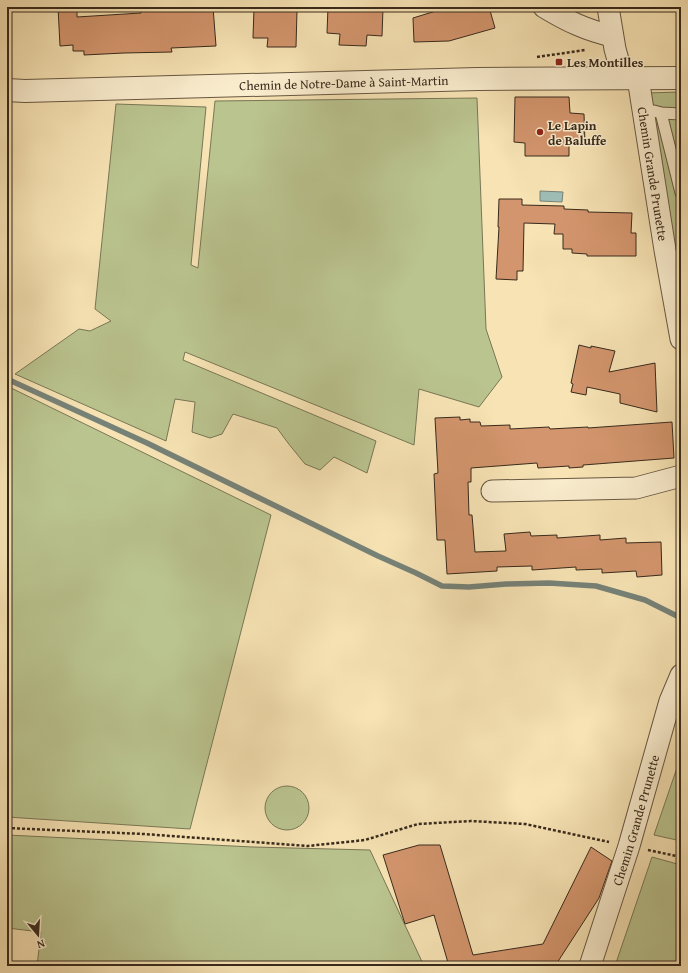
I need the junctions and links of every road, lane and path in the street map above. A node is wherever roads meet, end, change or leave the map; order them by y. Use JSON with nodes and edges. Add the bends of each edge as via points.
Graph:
{"nodes":[{"id":1,"x":544,"y":7,"type":"edge"},
{"id":2,"x":608,"y":7,"type":"edge"},
{"id":3,"x":612,"y":36,"type":"junction"},
{"id":4,"x":630,"y":78,"type":"junction"},
{"id":5,"x":681,"y":78,"type":"edge"},
{"id":6,"x":7,"y":90,"type":"edge"},
{"id":7,"x":652,"y":110,"type":"junction"},
{"id":8,"x":681,"y":114,"type":"edge"},
{"id":9,"x":681,"y":193,"type":"edge"},
{"id":10,"x":665,"y":250,"type":"junction"},
{"id":11,"x":681,"y":273,"type":"edge"},
{"id":12,"x":681,"y":340,"type":"edge"},
{"id":13,"x":681,"y":476,"type":"edge"},
{"id":14,"x":492,"y":491,"type":"dead end"},
{"id":15,"x":681,"y":675,"type":"edge"},
{"id":16,"x":7,"y":828,"type":"edge"},
{"id":17,"x":629,"y":846,"type":"junction"},
{"id":18,"x":681,"y":857,"type":"edge"},
{"id":19,"x":590,"y":966,"type":"edge"}],
"edges":[{"from":1,"to":3,"type":"street","via":[[566,20]]},
{"from":2,"to":3,"type":"street","name":"Chemin Grande Prunette"},
{"from":3,"to":4,"type":"street","name":"Chemin Grande Prunette"},
{"from":4,"to":5,"type":"street","name":"Chemin de Notre-Dame à Saint-Martin"},
{"from":4,"to":6,"type":"street","name":"Chemin de Notre-Dame à Saint-Martin"},
{"from":4,"to":7,"type":"street","name":"Chemin Grande Prunette"},
{"from":7,"to":8,"type":"lane"},
{"from":7,"to":9,"type":"lane"},
{"from":7,"to":10,"type":"street","name":"Chemin Grande Prunette"},
{"from":10,"to":11,"type":"lane"},
{"from":10,"to":12,"type":"street","name":"Chemin Grande Prunette"},
{"from":13,"to":14,"type":"street","via":[[636,488]]},
{"from":15,"to":17,"type":"street","name":"Chemin Grande Prunette","via":[[670,701]]},
{"from":16,"to":17,"type":"path","via":[[144,834],[308,846],[365,840],[418,824],[472,821],[525,824]]},
{"from":17,"to":18,"type":"path"},
{"from":17,"to":19,"type":"street","name":"Chemin Grande Prunette"}]}
